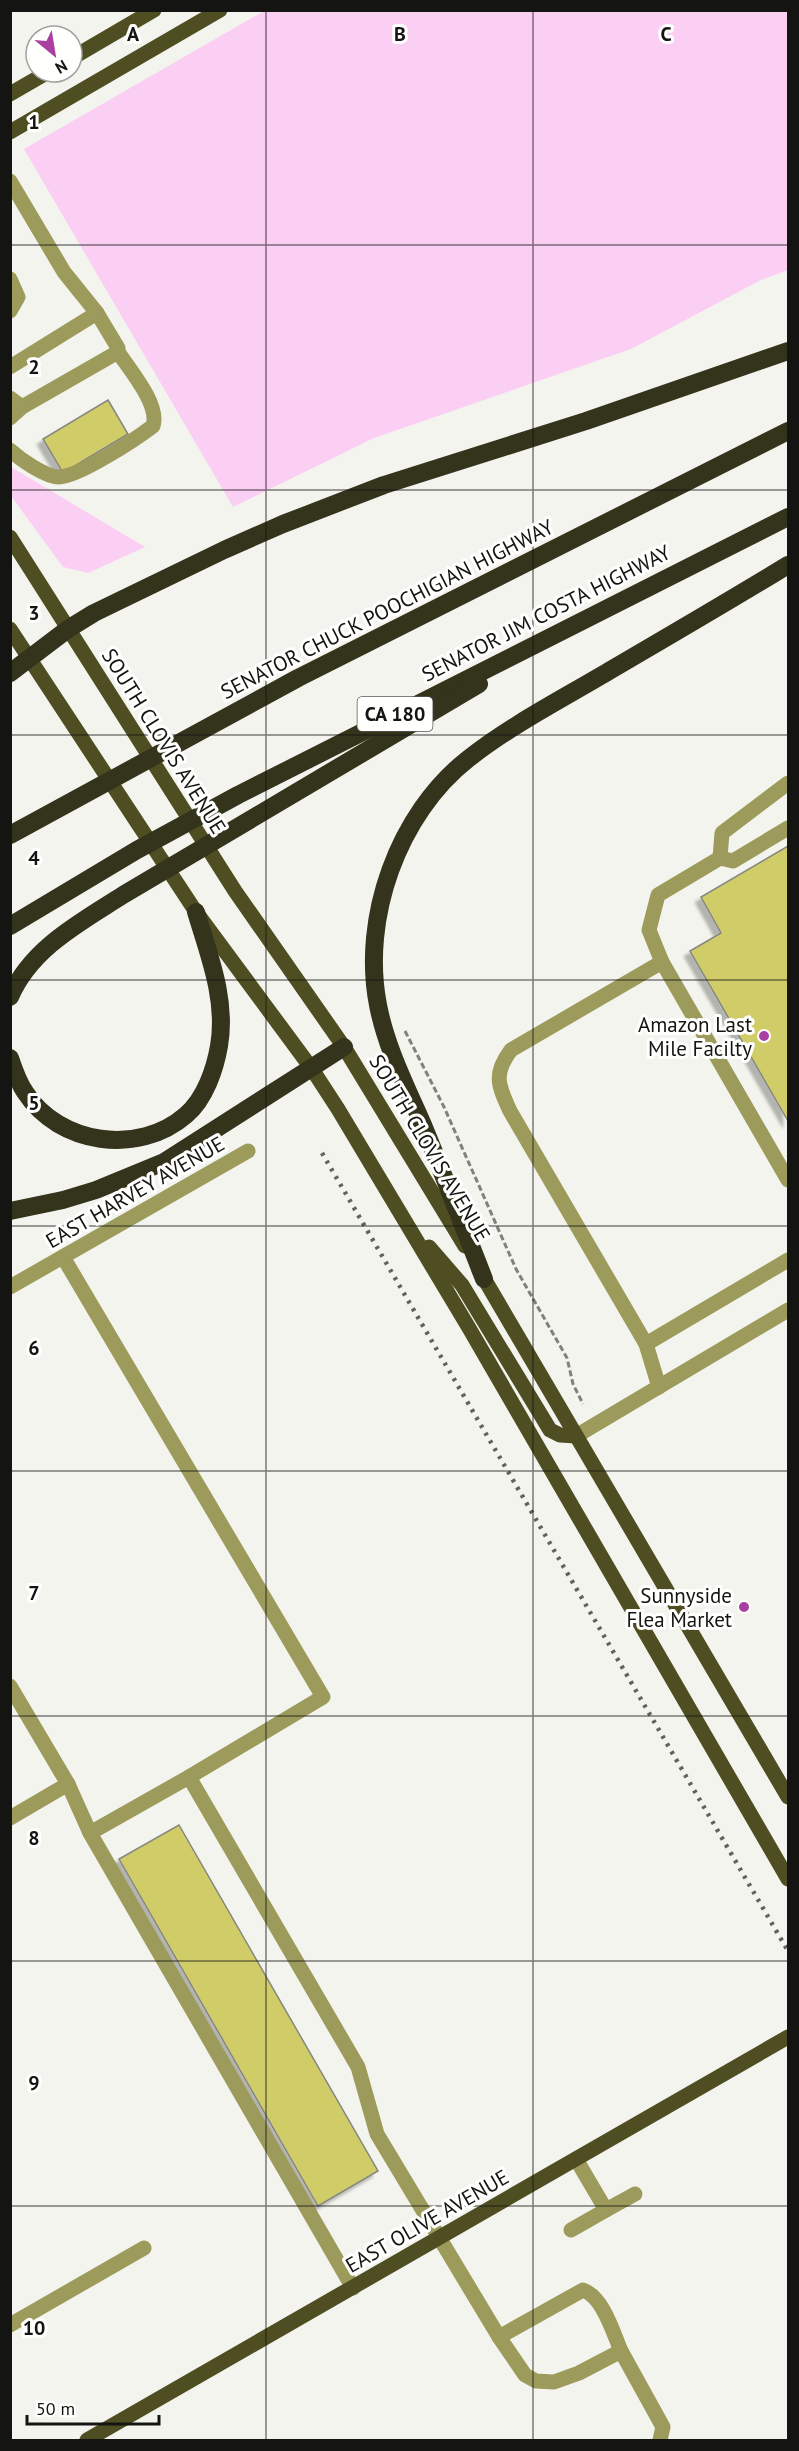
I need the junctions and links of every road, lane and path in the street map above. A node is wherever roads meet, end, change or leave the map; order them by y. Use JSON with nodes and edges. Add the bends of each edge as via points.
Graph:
{"nodes":[{"id":1,"x":154,"y":10,"type":"edge"},
{"id":2,"x":220,"y":10,"type":"edge"},
{"id":3,"x":84,"y":51,"type":"edge"},
{"id":4,"x":27,"y":84,"type":"edge"},
{"id":5,"x":10,"y":94,"type":"edge"},
{"id":6,"x":10,"y":132,"type":"edge"},
{"id":7,"x":10,"y":181,"type":"edge"},
{"id":8,"x":10,"y":279,"type":"edge"},
{"id":9,"x":10,"y":311,"type":"edge"},
{"id":10,"x":97,"y":313,"type":"junction"},
{"id":11,"x":789,"y":351,"type":"edge"},
{"id":12,"x":118,"y":352,"type":"junction"},
{"id":13,"x":10,"y":367,"type":"edge"},
{"id":14,"x":16,"y":402,"type":"edge"},
{"id":15,"x":10,"y":418,"type":"edge"},
{"id":16,"x":789,"y":430,"type":"edge"},
{"id":17,"x":10,"y":450,"type":"edge"},
{"id":18,"x":789,"y":517,"type":"edge"},
{"id":19,"x":10,"y":537,"type":"edge"},
{"id":20,"x":789,"y":565,"type":"edge"},
{"id":21,"x":615,"y":604,"type":"junction"},
{"id":22,"x":10,"y":629,"type":"edge"},
{"id":23,"x":69,"y":629,"type":"junction"},
{"id":24,"x":29,"y":657,"type":"junction"},
{"id":25,"x":10,"y":673,"type":"edge"},
{"id":26,"x":789,"y":783,"type":"edge"},
{"id":27,"x":789,"y":828,"type":"edge"},
{"id":28,"x":10,"y":835,"type":"edge"},
{"id":29,"x":720,"y":858,"type":"junction"},
{"id":30,"x":196,"y":912,"type":"junction"},
{"id":31,"x":10,"y":926,"type":"edge"},
{"id":32,"x":662,"y":962,"type":"junction"},
{"id":33,"x":10,"y":997,"type":"edge"},
{"id":34,"x":402,"y":1027,"type":"dead end"},
{"id":35,"x":344,"y":1047,"type":"junction"},
{"id":36,"x":10,"y":1058,"type":"edge"},
{"id":37,"x":312,"y":1069,"type":"junction"},
{"id":38,"x":248,"y":1151,"type":"dead end"},
{"id":39,"x":789,"y":1180,"type":"edge"},
{"id":40,"x":10,"y":1211,"type":"edge"},
{"id":41,"x":403,"y":1218,"type":"junction"},
{"id":42,"x":63,"y":1257,"type":"junction"},
{"id":43,"x":789,"y":1260,"type":"edge"},
{"id":44,"x":484,"y":1279,"type":"junction"},
{"id":45,"x":10,"y":1287,"type":"edge"},
{"id":46,"x":789,"y":1310,"type":"edge"},
{"id":47,"x":646,"y":1344,"type":"junction"},
{"id":48,"x":659,"y":1387,"type":"junction"},
{"id":49,"x":583,"y":1404,"type":"dead end"},
{"id":50,"x":576,"y":1436,"type":"junction"},
{"id":51,"x":10,"y":1686,"type":"edge"},
{"id":52,"x":189,"y":1777,"type":"junction"},
{"id":53,"x":68,"y":1784,"type":"junction"},
{"id":54,"x":789,"y":1797,"type":"edge"},
{"id":55,"x":10,"y":1818,"type":"edge"},
{"id":56,"x":90,"y":1833,"type":"junction"},
{"id":57,"x":789,"y":1879,"type":"edge"},
{"id":58,"x":789,"y":2037,"type":"edge"},
{"id":59,"x":576,"y":2159,"type":"junction"},
{"id":60,"x":635,"y":2194,"type":"dead end"},
{"id":61,"x":606,"y":2210,"type":"junction"},
{"id":62,"x":571,"y":2229,"type":"dead end"},
{"id":63,"x":438,"y":2237,"type":"junction"},
{"id":64,"x":144,"y":2248,"type":"dead end"},
{"id":65,"x":353,"y":2288,"type":"junction"},
{"id":66,"x":10,"y":2325,"type":"edge"},
{"id":67,"x":499,"y":2337,"type":"junction"},
{"id":68,"x":621,"y":2350,"type":"junction"},
{"id":69,"x":87,"y":2440,"type":"edge"},
{"id":70,"x":660,"y":2440,"type":"edge"}],
"edges":[{"from":1,"to":3,"type":"main road"},
{"from":2,"to":6,"type":"main road"},
{"from":4,"to":5,"type":"main road"},
{"from":7,"to":10,"type":"lane","via":[[64,272]]},
{"from":8,"to":9,"type":"lane","via":[[18,297]]},
{"from":10,"to":12,"type":"lane"},
{"from":10,"to":13,"type":"lane"},
{"from":11,"to":23,"type":"highway","via":[[374,489],[224,550],[142,588]]},
{"from":12,"to":14,"type":"lane"},
{"from":12,"to":17,"type":"lane","via":[[147,396],[155,418],[153,426],[67,476],[56,477],[21,460]]},
{"from":14,"to":15,"type":"lane"},
{"from":16,"to":28,"type":"highway","name":"SENATOR CHUCK POOCHIGIAN HIGHWAY","via":[[298,678]]},
{"from":18,"to":21,"type":"highway","name":"SENATOR JIM COSTA HIGHWAY","number":"CA 180"},
{"from":19,"to":23,"type":"main road","name":"SOUTH CLOVIS AVENUE"},
{"from":20,"to":44,"type":"highway","via":[[467,759],[428,800],[400,848],[376,924],[374,977],[378,1005],[392,1052]]},
{"from":21,"to":31,"type":"highway","name":"SENATOR JIM COSTA HIGHWAY","number":"CA 180","via":[[238,795]]},
{"from":21,"to":33,"type":"highway","via":[[123,895],[46,948],[17,981]]},
{"from":22,"to":24,"type":"main road"},
{"from":23,"to":24,"type":"highway"},
{"from":23,"to":35,"type":"main road","name":"SOUTH CLOVIS AVENUE","via":[[235,891]]},
{"from":24,"to":25,"type":"highway"},
{"from":24,"to":30,"type":"main road"},
{"from":26,"to":29,"type":"lane","via":[[722,833]]},
{"from":27,"to":29,"type":"lane","via":[[733,861]]},
{"from":29,"to":32,"type":"lane","via":[[658,896],[649,930]]},
{"from":30,"to":36,"type":"highway","via":[[218,984],[221,1026],[209,1081],[187,1114],[145,1137],[107,1140],[71,1131],[36,1106],[25,1092]]},
{"from":30,"to":37,"type":"main road"},
{"from":32,"to":39,"type":"lane"},
{"from":32,"to":47,"type":"lane","via":[[511,1050],[501,1064],[498,1084]]},
{"from":34,"to":49,"type":"path","via":[[444,1107],[516,1269],[567,1358]]},
{"from":35,"to":37,"type":"highway"},
{"from":35,"to":44,"type":"main road","name":"SOUTH CLOVIS AVENUE"},
{"from":37,"to":40,"type":"highway","via":[[164,1162],[96,1190]]},
{"from":37,"to":41,"type":"main road"},
{"from":38,"to":42,"type":"lane","name":"EAST HARVEY AVENUE"},
{"from":41,"to":50,"type":"main road","via":[[462,1285],[550,1430]]},
{"from":41,"to":57,"type":"main road"},
{"from":42,"to":45,"type":"lane","name":"EAST HARVEY AVENUE"},
{"from":42,"to":52,"type":"lane","via":[[323,1697]]},
{"from":43,"to":47,"type":"lane"},
{"from":44,"to":50,"type":"main road","name":"SOUTH CLOVIS AVENUE"},
{"from":46,"to":48,"type":"lane"},
{"from":47,"to":48,"type":"lane"},
{"from":48,"to":50,"type":"lane"},
{"from":50,"to":54,"type":"main road","name":"SOUTH CLOVIS AVENUE"},
{"from":51,"to":53,"type":"lane"},
{"from":52,"to":56,"type":"lane"},
{"from":52,"to":63,"type":"lane","via":[[358,2067],[376,2134]]},
{"from":53,"to":55,"type":"lane"},
{"from":53,"to":56,"type":"lane"},
{"from":56,"to":65,"type":"lane"},
{"from":58,"to":59,"type":"main road","name":"EAST OLIVE AVENUE"},
{"from":59,"to":61,"type":"lane"},
{"from":59,"to":63,"type":"main road","name":"EAST OLIVE AVENUE"},
{"from":60,"to":61,"type":"lane"},
{"from":61,"to":62,"type":"lane"},
{"from":63,"to":65,"type":"main road","name":"EAST OLIVE AVENUE"},
{"from":63,"to":67,"type":"lane"},
{"from":64,"to":66,"type":"lane"},
{"from":65,"to":69,"type":"main road","name":"EAST OLIVE AVENUE"},
{"from":67,"to":68,"type":"lane","via":[[525,2375],[536,2381],[554,2382],[579,2373]]},
{"from":67,"to":68,"type":"lane","via":[[583,2290],[599,2305]]},
{"from":68,"to":70,"type":"lane","via":[[663,2427]]}]}
